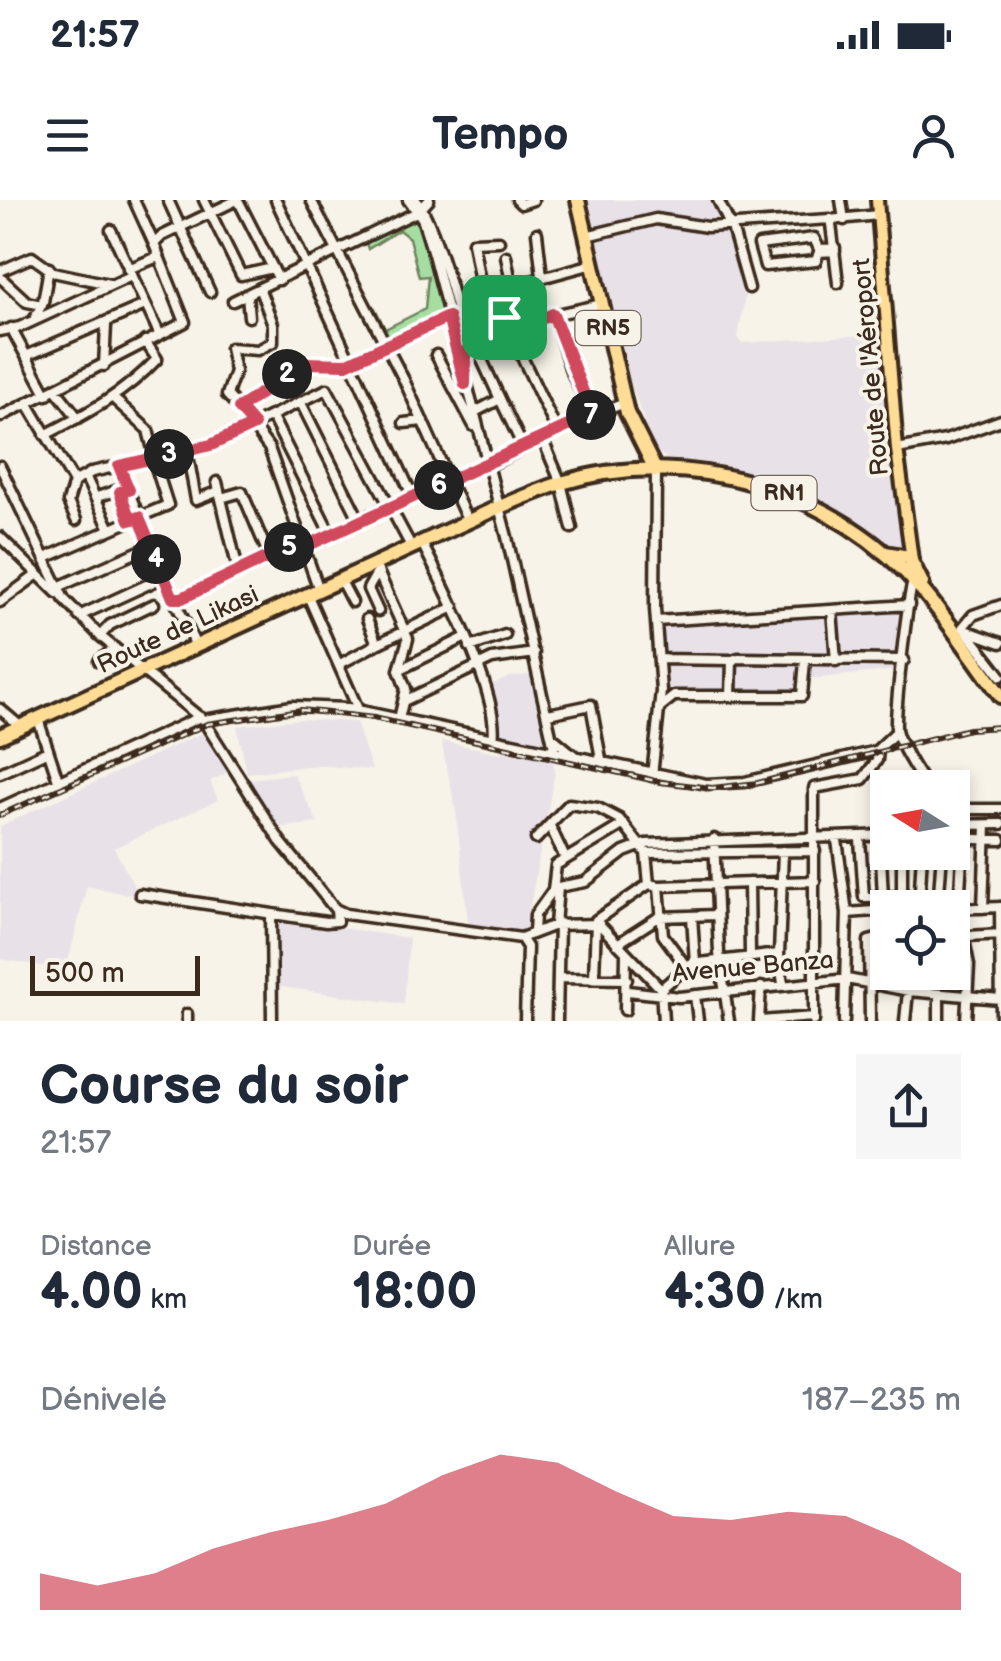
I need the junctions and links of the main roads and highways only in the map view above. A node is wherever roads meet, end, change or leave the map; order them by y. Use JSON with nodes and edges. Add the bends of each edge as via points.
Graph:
{"nodes":[{"id":1,"x":578,"y":200,"type":"edge"},
{"id":2,"x":876,"y":200,"type":"edge"},
{"id":3,"x":652,"y":462,"type":"junction"},
{"id":4,"x":908,"y":569,"type":"junction"},
{"id":5,"x":1001,"y":693,"type":"edge"},
{"id":6,"x":0,"y":736,"type":"edge"}],
"edges":[{"from":1,"to":3,"type":"highway","number":"RN5","via":[[625,403]]},
{"from":2,"to":4,"type":"main road","name":"Route de l'Aéroport"},
{"from":3,"to":4,"type":"highway","number":"RN1","via":[[788,494],[835,517]]},
{"from":3,"to":6,"type":"highway","name":"Route de Likasi","number":"RN1","via":[[639,471],[561,483],[497,508]]},
{"from":4,"to":5,"type":"highway"},
{"from":4,"to":5,"type":"highway","via":[[961,630]]}]}
